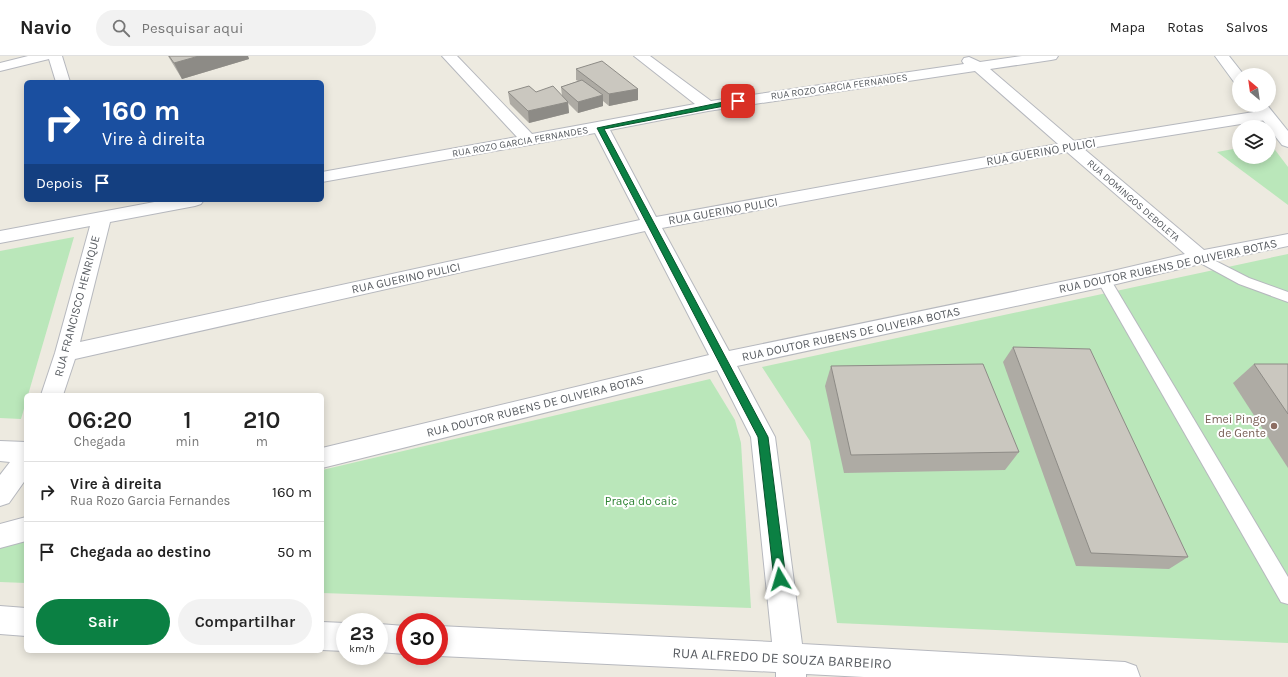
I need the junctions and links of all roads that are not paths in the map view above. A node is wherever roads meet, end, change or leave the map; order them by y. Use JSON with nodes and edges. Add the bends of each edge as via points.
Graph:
{"nodes":[{"id":1,"x":45,"y":56,"type":"edge"},
{"id":2,"x":56,"y":56,"type":"edge"},
{"id":3,"x":448,"y":56,"type":"edge"},
{"id":4,"x":641,"y":56,"type":"edge"},
{"id":5,"x":958,"y":56,"type":"edge"},
{"id":6,"x":1051,"y":56,"type":"edge"},
{"id":7,"x":1222,"y":56,"type":"edge"},
{"id":8,"x":977,"y":66,"type":"junction"},
{"id":9,"x":0,"y":67,"type":"edge"},
{"id":10,"x":1232,"y":70,"type":"edge"},
{"id":11,"x":62,"y":80,"type":"edge"},
{"id":12,"x":708,"y":106,"type":"junction"},
{"id":13,"x":1252,"y":112,"type":"edge"},
{"id":14,"x":1265,"y":112,"type":"edge"},
{"id":15,"x":600,"y":128,"type":"junction"},
{"id":16,"x":528,"y":139,"type":"junction"},
{"id":17,"x":1288,"y":142,"type":"edge"},
{"id":18,"x":1073,"y":146,"type":"junction"},
{"id":19,"x":324,"y":177,"type":"edge"},
{"id":20,"x":171,"y":202,"type":"edge"},
{"id":21,"x":99,"y":208,"type":"edge"},
{"id":22,"x":650,"y":224,"type":"junction"},
{"id":23,"x":0,"y":237,"type":"edge"},
{"id":24,"x":1288,"y":240,"type":"edge"},
{"id":25,"x":1200,"y":257,"type":"junction"},
{"id":26,"x":1104,"y":280,"type":"junction"},
{"id":27,"x":1288,"y":297,"type":"edge"},
{"id":28,"x":66,"y":353,"type":"junction"},
{"id":29,"x":724,"y":360,"type":"junction"},
{"id":30,"x":53,"y":393,"type":"edge"},
{"id":31,"x":0,"y":451,"type":"edge"},
{"id":32,"x":24,"y":452,"type":"edge"},
{"id":33,"x":324,"y":458,"type":"edge"},
{"id":34,"x":24,"y":463,"type":"edge"},
{"id":35,"x":0,"y":495,"type":"edge"},
{"id":36,"x":24,"y":530,"type":"edge"},
{"id":37,"x":0,"y":536,"type":"edge"},
{"id":38,"x":1288,"y":595,"type":"edge"},
{"id":39,"x":0,"y":620,"type":"edge"},
{"id":40,"x":24,"y":622,"type":"edge"},
{"id":41,"x":324,"y":636,"type":"edge"},
{"id":42,"x":336,"y":637,"type":"edge"},
{"id":43,"x":448,"y":642,"type":"edge"},
{"id":44,"x":790,"y":667,"type":"edge"},
{"id":45,"x":1125,"y":677,"type":"edge"}],
"edges":[{"from":1,"to":9,"type":"street"},
{"from":2,"to":11,"type":"street"},
{"from":3,"to":16,"type":"street"},
{"from":4,"to":12,"type":"street"},
{"from":5,"to":8,"type":"street","name":"RUA DOMINGOS DEBOLETA"},
{"from":6,"to":8,"type":"street","name":"RUA ROZO GARCIA FERNANDES"},
{"from":7,"to":10,"type":"street"},
{"from":8,"to":12,"type":"street","name":"RUA ROZO GARCIA FERNANDES"},
{"from":8,"to":18,"type":"street","name":"RUA DOMINGOS DEBOLETA"},
{"from":12,"to":15,"type":"street","name":"RUA ROZO GARCIA FERNANDES"},
{"from":13,"to":18,"type":"street","name":"RUA GUERINO PULICI"},
{"from":14,"to":17,"type":"street"},
{"from":15,"to":16,"type":"street","name":"RUA ROZO GARCIA FERNANDES"},
{"from":15,"to":22,"type":"street"},
{"from":16,"to":19,"type":"street","name":"RUA ROZO GARCIA FERNANDES"},
{"from":18,"to":22,"type":"street","name":"RUA GUERINO PULICI"},
{"from":18,"to":25,"type":"street","name":"RUA DOMINGOS DEBOLETA"},
{"from":20,"to":21,"type":"street"},
{"from":21,"to":23,"type":"street"},
{"from":21,"to":28,"type":"street","name":"RUA FRANCISCO HENRIQUE"},
{"from":22,"to":28,"type":"street","name":"RUA GUERINO PULICI"},
{"from":22,"to":29,"type":"street"},
{"from":24,"to":25,"type":"street","name":"RUA DOUTOR RUBENS DE OLIVEIRA BOTAS"},
{"from":25,"to":26,"type":"street","name":"RUA DOUTOR RUBENS DE OLIVEIRA BOTAS"},
{"from":25,"to":27,"type":"lane","via":[[1244,281]]},
{"from":26,"to":29,"type":"street","name":"RUA DOUTOR RUBENS DE OLIVEIRA BOTAS"},
{"from":26,"to":38,"type":"lane"},
{"from":28,"to":30,"type":"street","name":"RUA FRANCISCO HENRIQUE"},
{"from":29,"to":33,"type":"street","name":"RUA DOUTOR RUBENS DE OLIVEIRA BOTAS"},
{"from":29,"to":44,"type":"street","via":[[763,437]]},
{"from":31,"to":32,"type":"street"},
{"from":34,"to":35,"type":"street"},
{"from":36,"to":37,"type":"street"},
{"from":39,"to":40,"type":"street"},
{"from":41,"to":42,"type":"street"},
{"from":43,"to":44,"type":"street","name":"RUA ALFREDO DE SOUZA BARBEIRO"},
{"from":44,"to":45,"type":"street","name":"RUA ALFREDO DE SOUZA BARBEIRO"}]}
